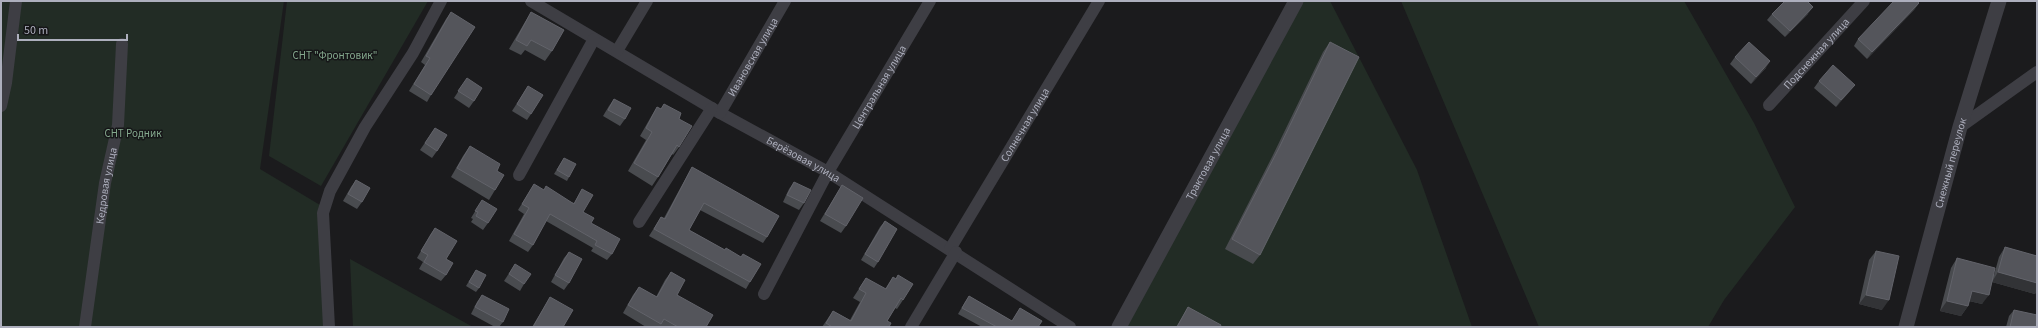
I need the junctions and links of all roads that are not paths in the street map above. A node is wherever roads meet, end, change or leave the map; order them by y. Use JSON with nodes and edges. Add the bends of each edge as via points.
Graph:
{"nodes":[{"id":1,"x":16,"y":1,"type":"edge"},
{"id":2,"x":441,"y":1,"type":"edge"},
{"id":3,"x":531,"y":1,"type":"edge"},
{"id":4,"x":647,"y":1,"type":"edge"},
{"id":5,"x":785,"y":1,"type":"edge"},
{"id":6,"x":930,"y":1,"type":"edge"},
{"id":7,"x":1099,"y":1,"type":"edge"},
{"id":8,"x":1296,"y":1,"type":"edge"},
{"id":9,"x":1864,"y":1,"type":"edge"},
{"id":10,"x":1999,"y":1,"type":"edge"},
{"id":11,"x":594,"y":39,"type":"junction"},
{"id":12,"x":122,"y":44,"type":"dead end"},
{"id":13,"x":616,"y":51,"type":"junction"},
{"id":14,"x":2037,"y":72,"type":"edge"},
{"id":15,"x":1,"y":106,"type":"edge"},
{"id":16,"x":1769,"y":106,"type":"dead end"},
{"id":17,"x":716,"y":110,"type":"junction"},
{"id":18,"x":1960,"y":127,"type":"junction"},
{"id":19,"x":828,"y":172,"type":"junction"},
{"id":20,"x":519,"y":175,"type":"dead end"},
{"id":21,"x":639,"y":222,"type":"dead end"},
{"id":22,"x":953,"y":251,"type":"junction"},
{"id":23,"x":764,"y":294,"type":"dead end"},
{"id":24,"x":85,"y":327,"type":"edge"},
{"id":25,"x":329,"y":327,"type":"edge"},
{"id":26,"x":911,"y":327,"type":"edge"},
{"id":27,"x":1070,"y":327,"type":"edge"},
{"id":28,"x":1119,"y":327,"type":"edge"},
{"id":29,"x":1906,"y":327,"type":"edge"}],
"edges":[{"from":1,"to":15,"type":"street"},
{"from":2,"to":25,"type":"street","via":[[412,53],[365,127],[330,191],[324,213]]},
{"from":3,"to":11,"type":"street","name":"Берёзовая улица"},
{"from":4,"to":13,"type":"street"},
{"from":5,"to":17,"type":"street","name":"Ивановская улица"},
{"from":6,"to":19,"type":"street","name":"Центральная улица"},
{"from":7,"to":22,"type":"street","name":"Солнечная улица"},
{"from":8,"to":28,"type":"street","name":"Трактовая улица"},
{"from":9,"to":16,"type":"street","name":"Подснежная улица"},
{"from":10,"to":18,"type":"street","name":"Снежный переулок"},
{"from":11,"to":13,"type":"street","name":"Берёзовая улица"},
{"from":11,"to":20,"type":"street"},
{"from":12,"to":24,"type":"street","name":"Кедровая улица","via":[[118,124],[105,183]]},
{"from":13,"to":17,"type":"street","name":"Берёзовая улица"},
{"from":14,"to":18,"type":"street"},
{"from":17,"to":19,"type":"street","name":"Берёзовая улица"},
{"from":17,"to":21,"type":"street","name":"Ивановская улица"},
{"from":18,"to":29,"type":"street","name":"Снежный переулок"},
{"from":19,"to":22,"type":"street","name":"Берёзовая улица"},
{"from":19,"to":23,"type":"street","name":"Центральная улица"},
{"from":22,"to":26,"type":"street","name":"Солнечная улица"},
{"from":22,"to":27,"type":"street","name":"Берёзовая улица"}]}
